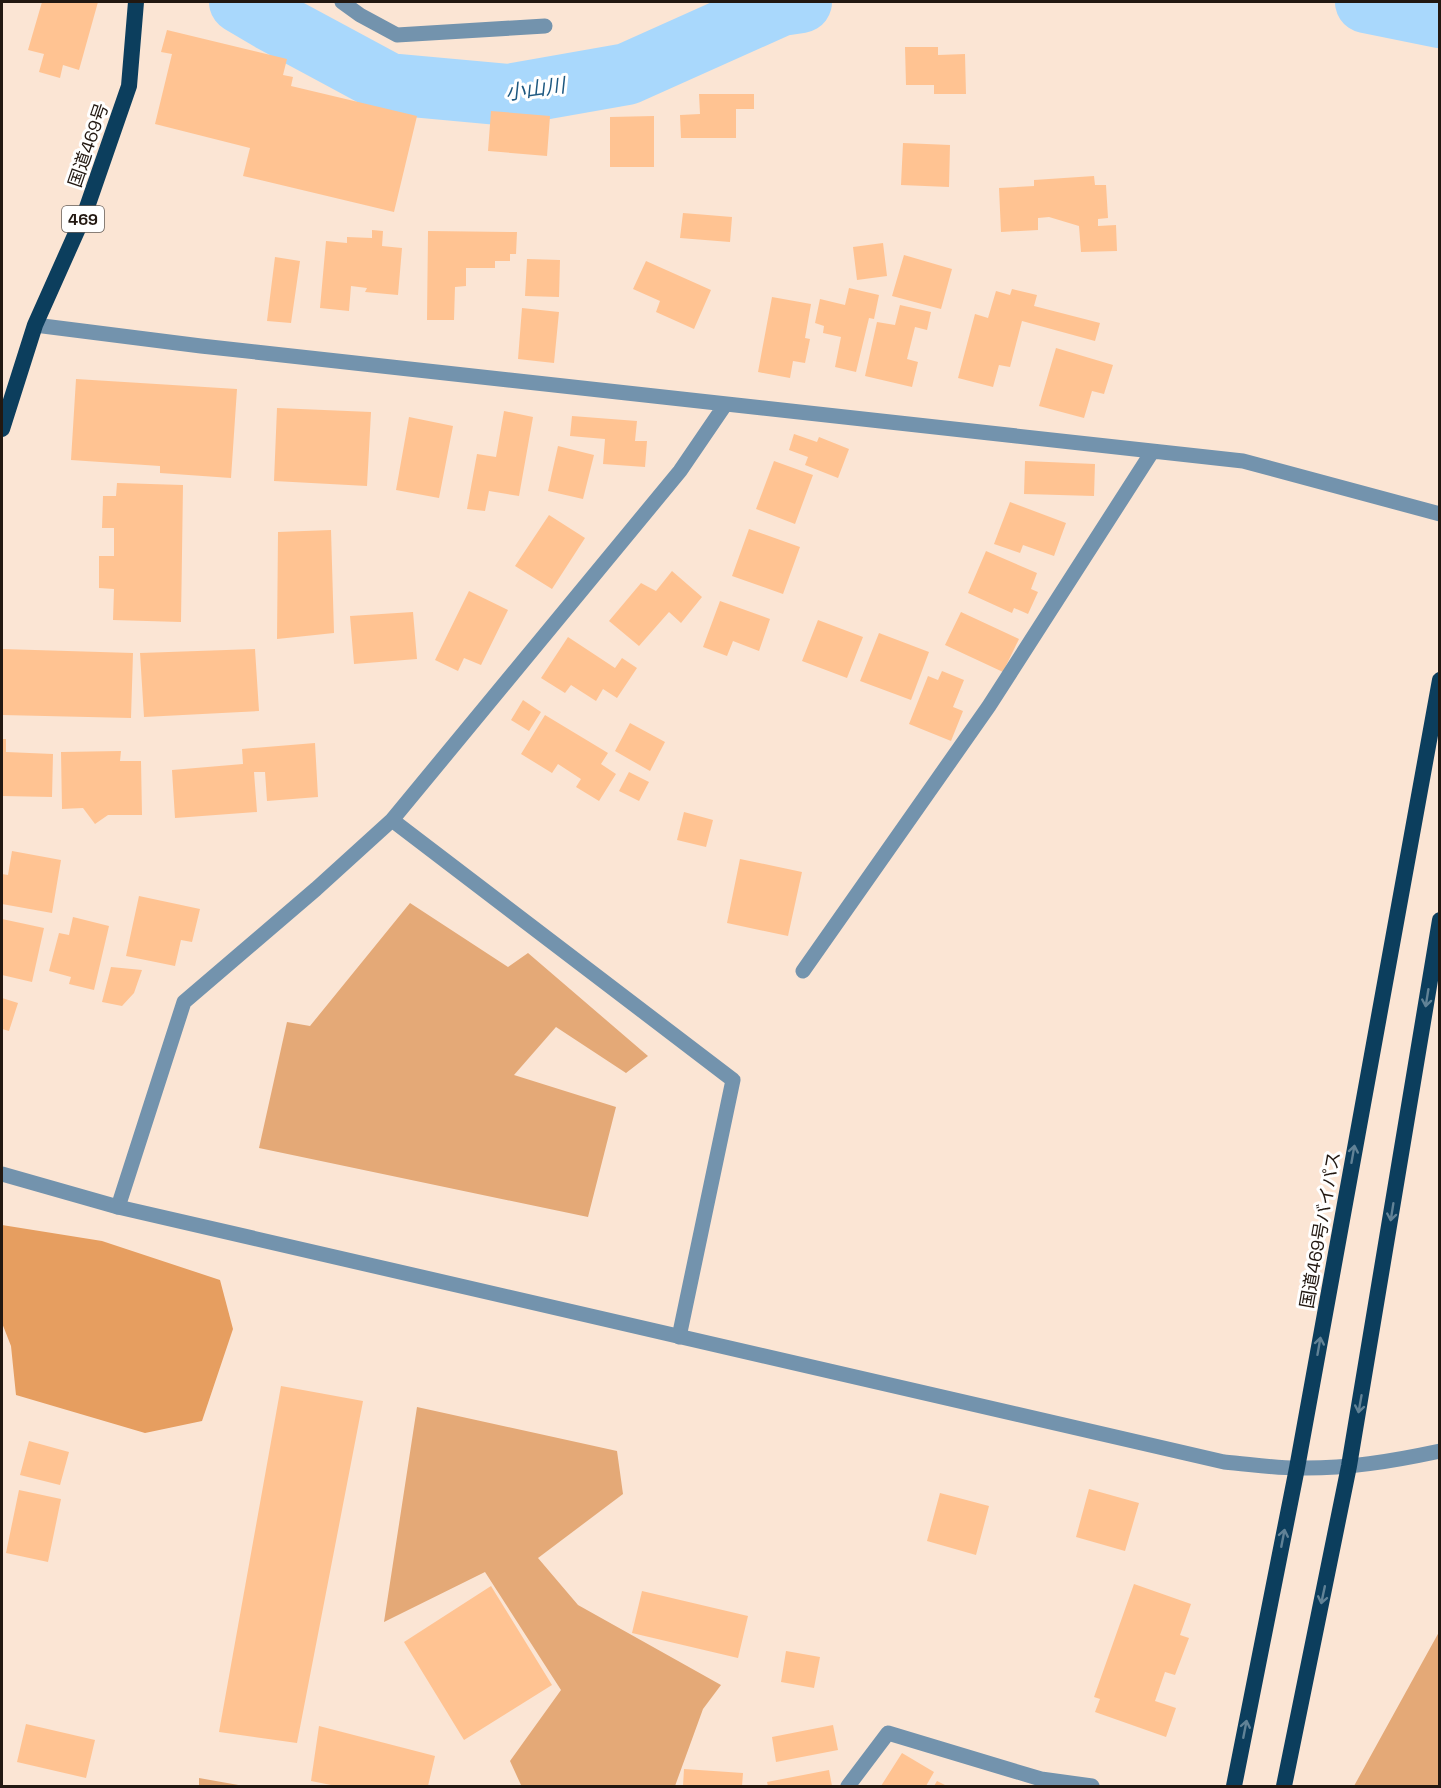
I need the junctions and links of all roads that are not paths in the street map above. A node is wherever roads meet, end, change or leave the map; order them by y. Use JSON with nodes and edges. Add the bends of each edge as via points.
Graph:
{"nodes":[{"id":1,"x":136,"y":2,"type":"edge"},
{"id":2,"x":342,"y":2,"type":"edge"},
{"id":3,"x":545,"y":26,"type":"dead end"},
{"id":4,"x":35,"y":325,"type":"junction"},
{"id":5,"x":725,"y":405,"type":"junction"},
{"id":6,"x":2,"y":429,"type":"edge"},
{"id":7,"x":1152,"y":452,"type":"junction"},
{"id":8,"x":1440,"y":514,"type":"edge"},
{"id":9,"x":1440,"y":680,"type":"edge"},
{"id":10,"x":392,"y":820,"type":"junction"},
{"id":11,"x":1440,"y":920,"type":"edge"},
{"id":12,"x":803,"y":971,"type":"dead end"},
{"id":13,"x":2,"y":1174,"type":"edge"},
{"id":14,"x":118,"y":1207,"type":"junction"},
{"id":15,"x":679,"y":1337,"type":"junction"},
{"id":16,"x":1440,"y":1451,"type":"edge"},
{"id":17,"x":1349,"y":1466,"type":"junction"},
{"id":18,"x":1297,"y":1468,"type":"junction"},
{"id":19,"x":848,"y":1786,"type":"edge"},
{"id":20,"x":1092,"y":1786,"type":"edge"},
{"id":21,"x":1234,"y":1786,"type":"edge"},
{"id":22,"x":1284,"y":1786,"type":"edge"}],
"edges":[{"from":1,"to":4,"type":"highway","name":"国道469号","number":"469","via":[[129,86],[85,213]]},
{"from":2,"to":3,"type":"street","via":[[397,35]]},
{"from":4,"to":5,"type":"street"},
{"from":4,"to":6,"type":"highway","name":"国道469号","number":"469"},
{"from":5,"to":7,"type":"street"},
{"from":5,"to":10,"type":"street","via":[[680,471]]},
{"from":7,"to":8,"type":"street","via":[[1243,461]]},
{"from":7,"to":12,"type":"street","via":[[989,705]]},
{"from":18,"to":9,"type":"highway","name":"国道469号バイパス","one_way":true},
{"from":10,"to":14,"type":"street","via":[[184,1002]]},
{"from":10,"to":15,"type":"street","via":[[733,1080]]},
{"from":11,"to":17,"type":"highway","one_way":true},
{"from":13,"to":14,"type":"street"},
{"from":14,"to":15,"type":"street"},
{"from":15,"to":18,"type":"street","via":[[1224,1462]]},
{"from":16,"to":17,"type":"street"},
{"from":17,"to":18,"type":"street"},
{"from":17,"to":22,"type":"highway","one_way":true},
{"from":21,"to":18,"type":"highway","name":"国道469号バイパス","one_way":true},
{"from":19,"to":20,"type":"street","via":[[888,1733],[1041,1779]]}]}
